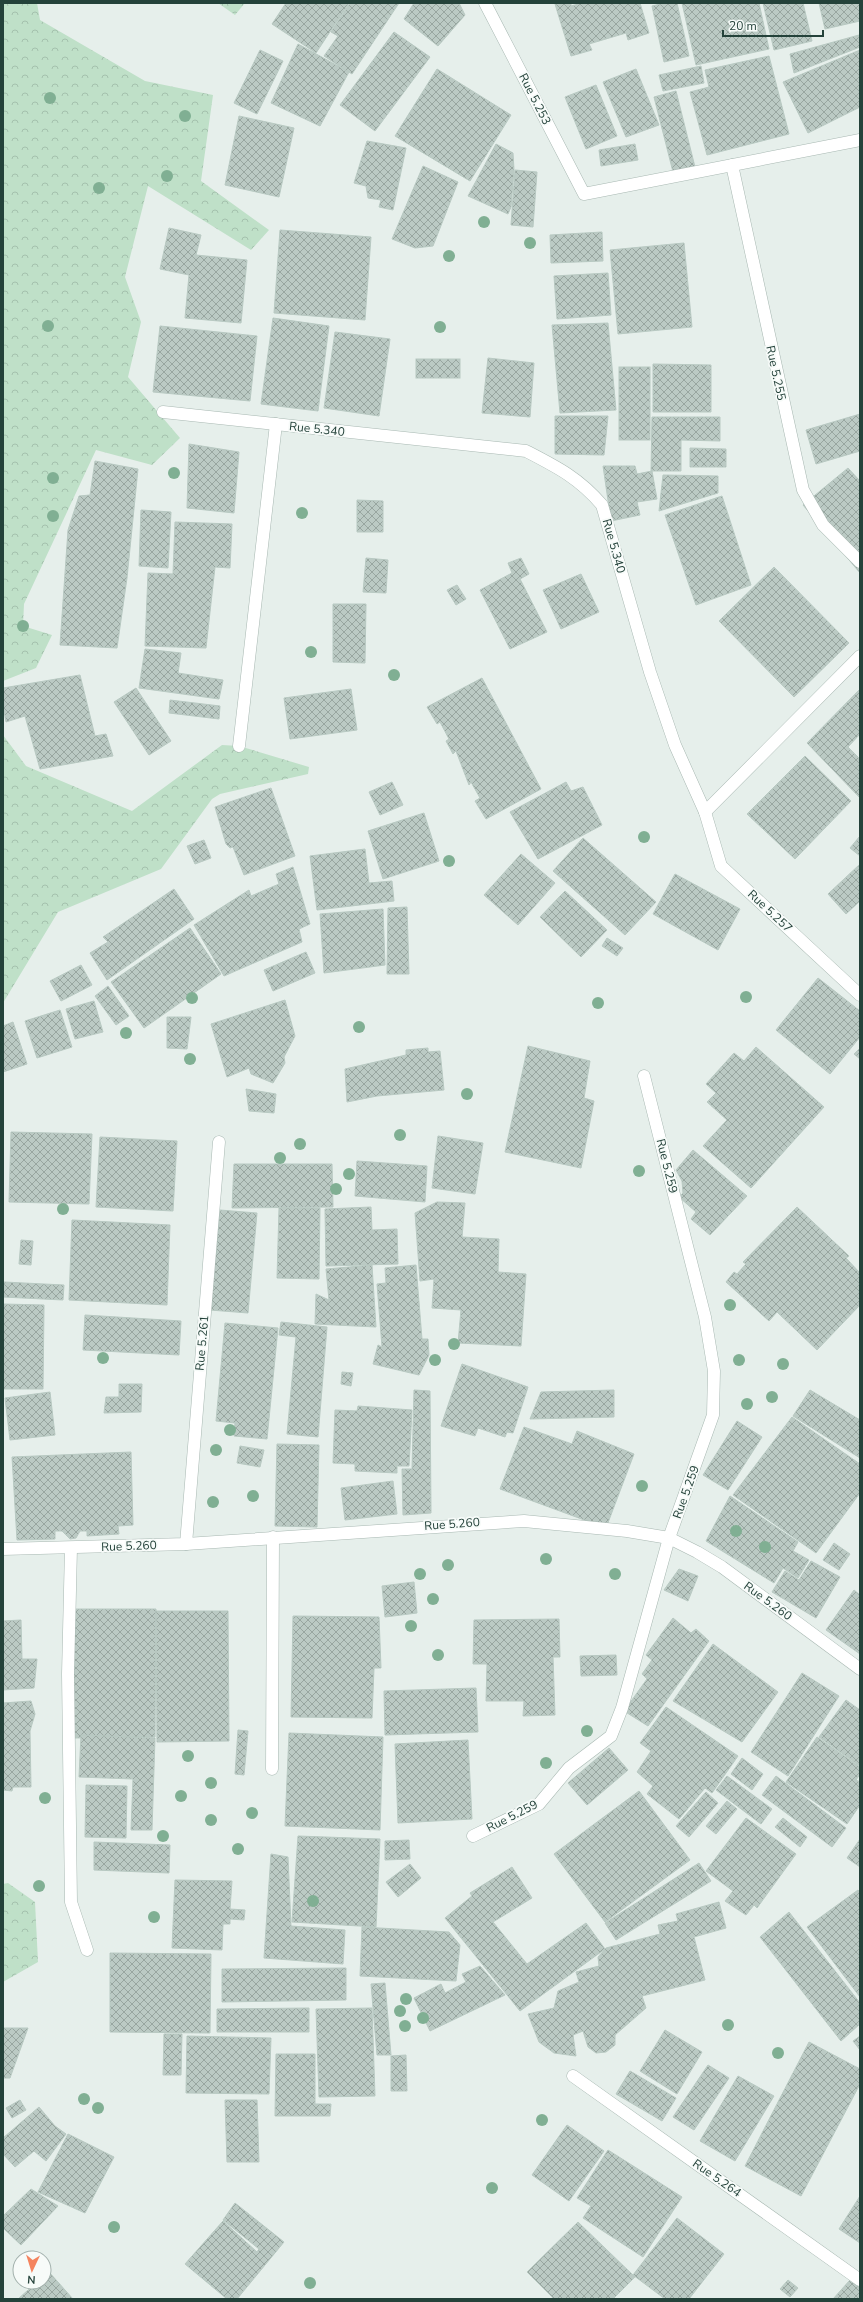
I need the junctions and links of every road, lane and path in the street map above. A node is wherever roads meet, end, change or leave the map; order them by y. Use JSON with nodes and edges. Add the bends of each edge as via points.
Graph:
{"nodes":[{"id":1,"x":485,"y":3,"type":"edge"},
{"id":2,"x":860,"y":140,"type":"edge"},
{"id":3,"x":732,"y":165,"type":"junction"},
{"id":4,"x":163,"y":412,"type":"dead end"},
{"id":5,"x":276,"y":424,"type":"junction"},
{"id":6,"x":860,"y":562,"type":"edge"},
{"id":7,"x":860,"y":656,"type":"edge"},
{"id":8,"x":239,"y":746,"type":"dead end"},
{"id":9,"x":705,"y":812,"type":"junction"},
{"id":10,"x":860,"y":995,"type":"edge"},
{"id":11,"x":644,"y":1076,"type":"dead end"},
{"id":12,"x":219,"y":1142,"type":"dead end"},
{"id":13,"x":273,"y":1537,"type":"junction"},
{"id":14,"x":669,"y":1538,"type":"junction"},
{"id":15,"x":186,"y":1544,"type":"junction"},
{"id":16,"x":71,"y":1548,"type":"junction"},
{"id":17,"x":3,"y":1549,"type":"edge"},
{"id":18,"x":860,"y":1669,"type":"edge"},
{"id":19,"x":272,"y":1769,"type":"dead end"},
{"id":20,"x":473,"y":1836,"type":"dead end"},
{"id":21,"x":87,"y":1950,"type":"dead end"},
{"id":22,"x":573,"y":2076,"type":"dead end"},
{"id":23,"x":860,"y":2280,"type":"edge"}],
"edges":[{"from":1,"to":3,"type":"street","name":"Rue 5.253","via":[[584,194]]},
{"from":2,"to":3,"type":"street"},
{"from":3,"to":6,"type":"street","name":"Rue 5.255","via":[[803,490],[823,525]]},
{"from":4,"to":5,"type":"street","name":"Rue 5.340"},
{"from":5,"to":8,"type":"street"},
{"from":5,"to":9,"type":"street","name":"Rue 5.340","via":[[526,451],[561,469],[587,487],[602,505],[650,672],[675,745]]},
{"from":7,"to":9,"type":"street"},
{"from":9,"to":10,"type":"street","name":"Rue 5.257","via":[[721,866]]},
{"from":11,"to":14,"type":"street","name":"Rue 5.259","via":[[705,1317],[714,1371],[713,1415]]},
{"from":12,"to":15,"type":"street","name":"Rue 5.261"},
{"from":13,"to":14,"type":"street","name":"Rue 5.260","via":[[524,1520]]},
{"from":13,"to":15,"type":"street","name":"Rue 5.260"},
{"from":13,"to":19,"type":"street"},
{"from":14,"to":18,"type":"street","name":"Rue 5.260","via":[[722,1567]]},
{"from":14,"to":20,"type":"street","name":"Rue 5.259","via":[[622,1708],[611,1736],[569,1768],[539,1804]]},
{"from":15,"to":16,"type":"street","name":"Rue 5.260"},
{"from":16,"to":17,"type":"street","name":"Rue 5.260"},
{"from":16,"to":21,"type":"street","via":[[68,1674],[71,1902]]},
{"from":22,"to":23,"type":"street","name":"Rue 5.264"}]}
